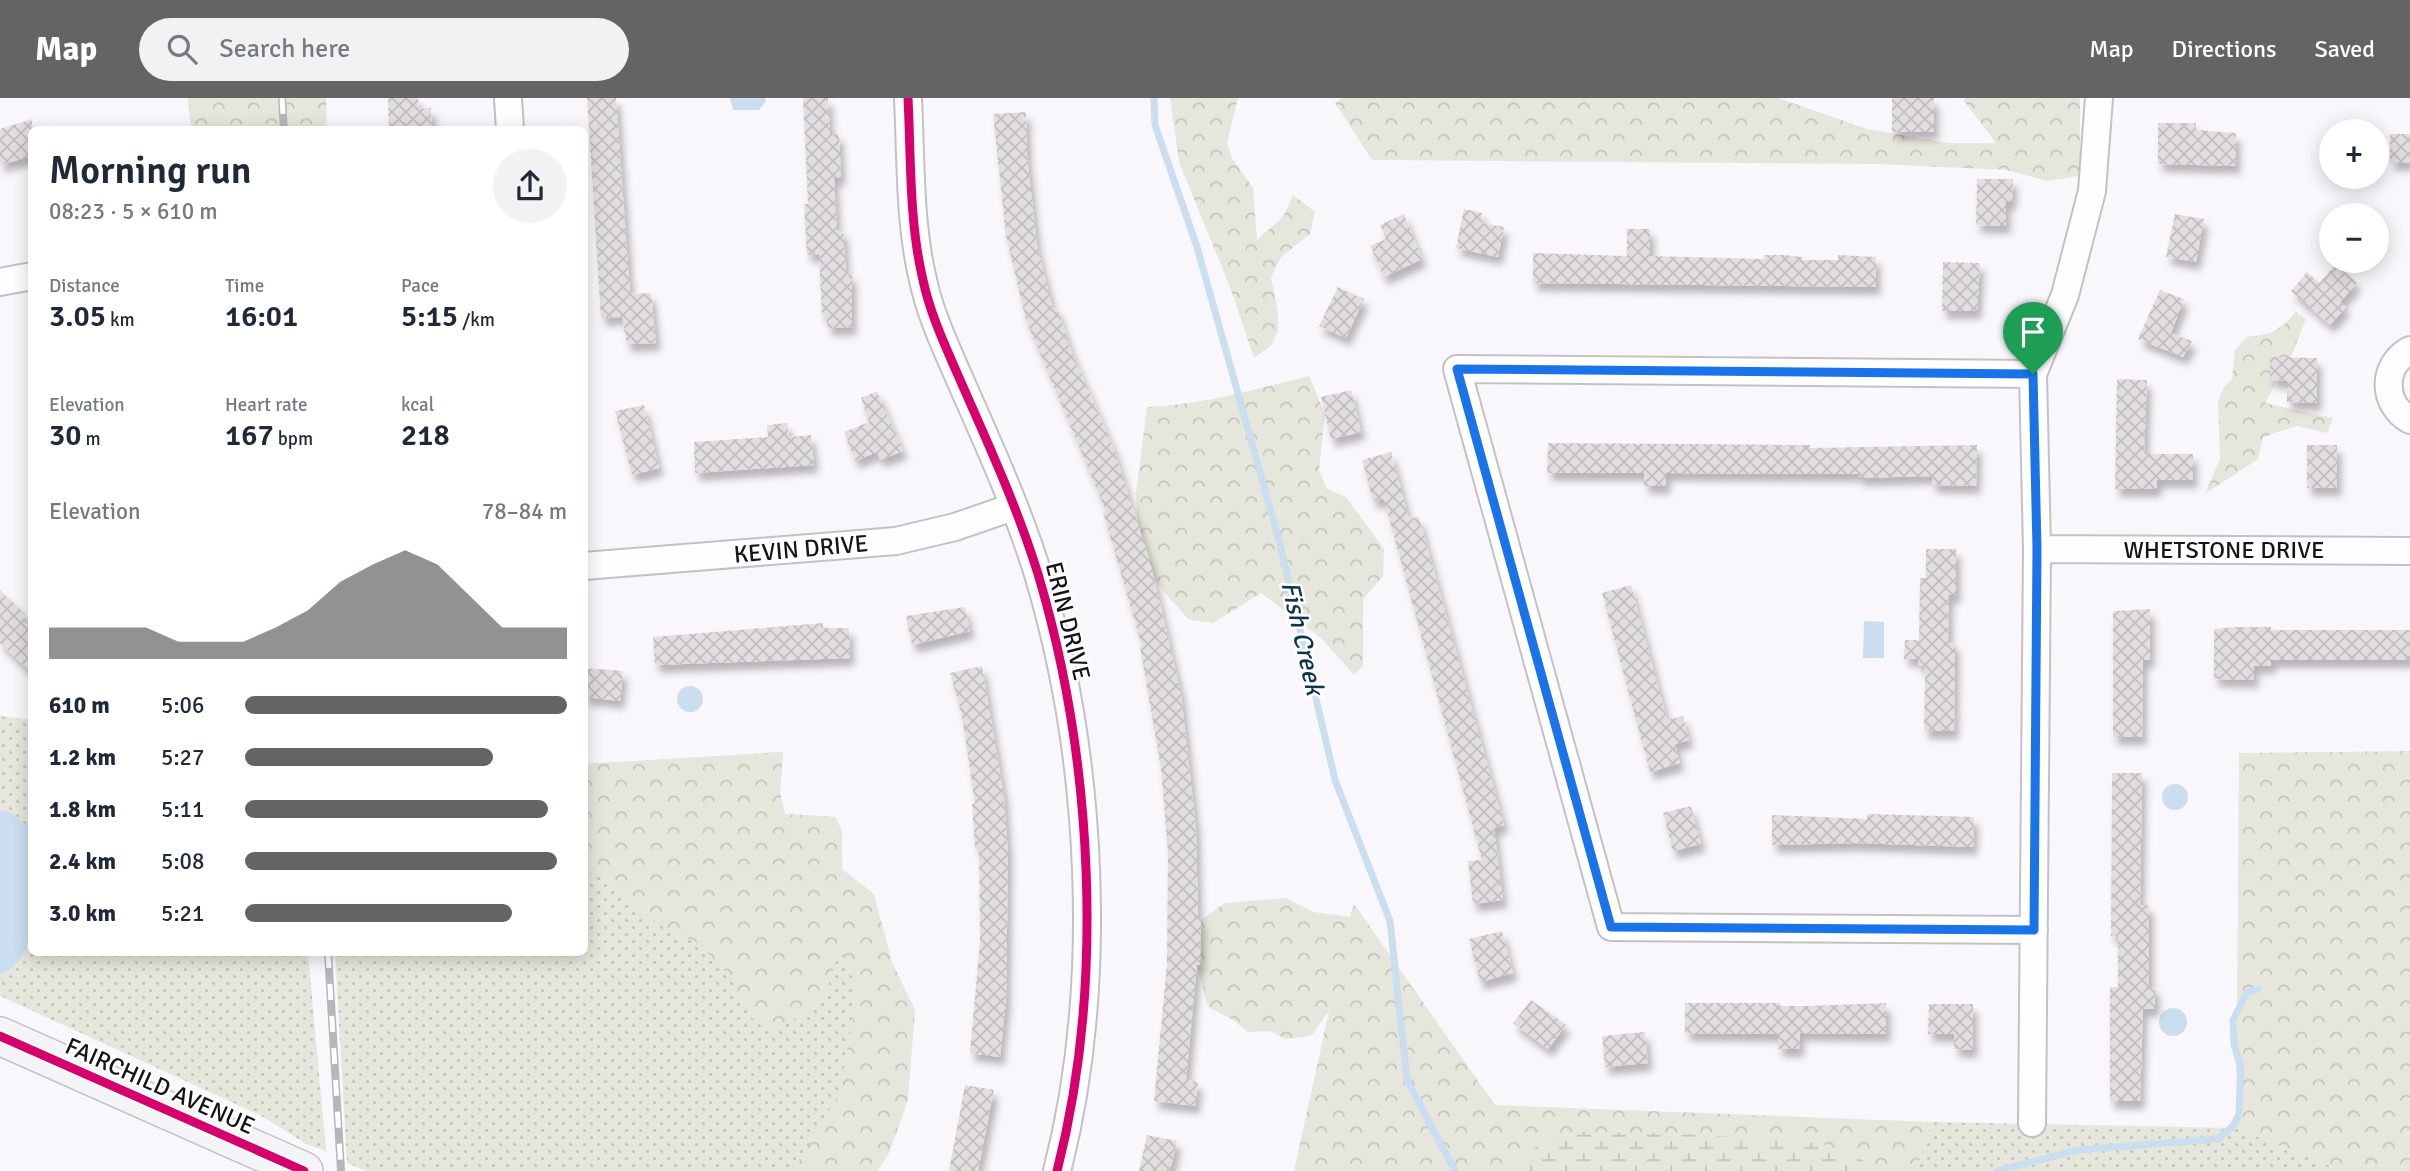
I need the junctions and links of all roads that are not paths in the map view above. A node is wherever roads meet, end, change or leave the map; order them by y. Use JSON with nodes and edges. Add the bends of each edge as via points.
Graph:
{"nodes":[{"id":1,"x":508,"y":98,"type":"edge"},
{"id":2,"x":908,"y":98,"type":"edge"},
{"id":3,"x":2099,"y":98,"type":"edge"},
{"id":4,"x":510,"y":126,"type":"edge"},
{"id":5,"x":28,"y":277,"type":"edge"},
{"id":6,"x":0,"y":282,"type":"edge"},
{"id":7,"x":2410,"y":350,"type":"edge"},
{"id":8,"x":2033,"y":374,"type":"junction"},
{"id":9,"x":2410,"y":420,"type":"edge"},
{"id":10,"x":1013,"y":507,"type":"junction"},
{"id":11,"x":2037,"y":549,"type":"junction"},
{"id":12,"x":2410,"y":551,"type":"edge"},
{"id":13,"x":588,"y":566,"type":"edge"},
{"id":14,"x":2034,"y":930,"type":"junction"},
{"id":15,"x":0,"y":1036,"type":"edge"},
{"id":16,"x":2032,"y":1123,"type":"dead end"},
{"id":17,"x":304,"y":1171,"type":"edge"},
{"id":18,"x":1057,"y":1171,"type":"edge"}],
"edges":[{"from":1,"to":4,"type":"street"},
{"from":2,"to":10,"type":"street","name":"ERIN DRIVE","via":[[922,279],[942,341]]},
{"from":3,"to":8,"type":"street","via":[[2092,191],[2065,295]]},
{"from":5,"to":6,"type":"street"},
{"from":7,"to":9,"type":"street","via":[[2393,365],[2388,391],[2392,404]]},
{"from":8,"to":11,"type":"street"},
{"from":8,"to":14,"type":"street","via":[[1457,369],[1611,927]]},
{"from":10,"to":13,"type":"street","name":"KEVIN DRIVE","via":[[896,541]]},
{"from":10,"to":18,"type":"street","name":"ERIN DRIVE","via":[[1062,663],[1085,862],[1084,979],[1070,1119]]},
{"from":11,"to":12,"type":"street","name":"WHETSTONE DRIVE"},
{"from":11,"to":14,"type":"street"},
{"from":14,"to":16,"type":"street"},
{"from":15,"to":17,"type":"main road","name":"FAIRCHILD AVENUE"}]}
